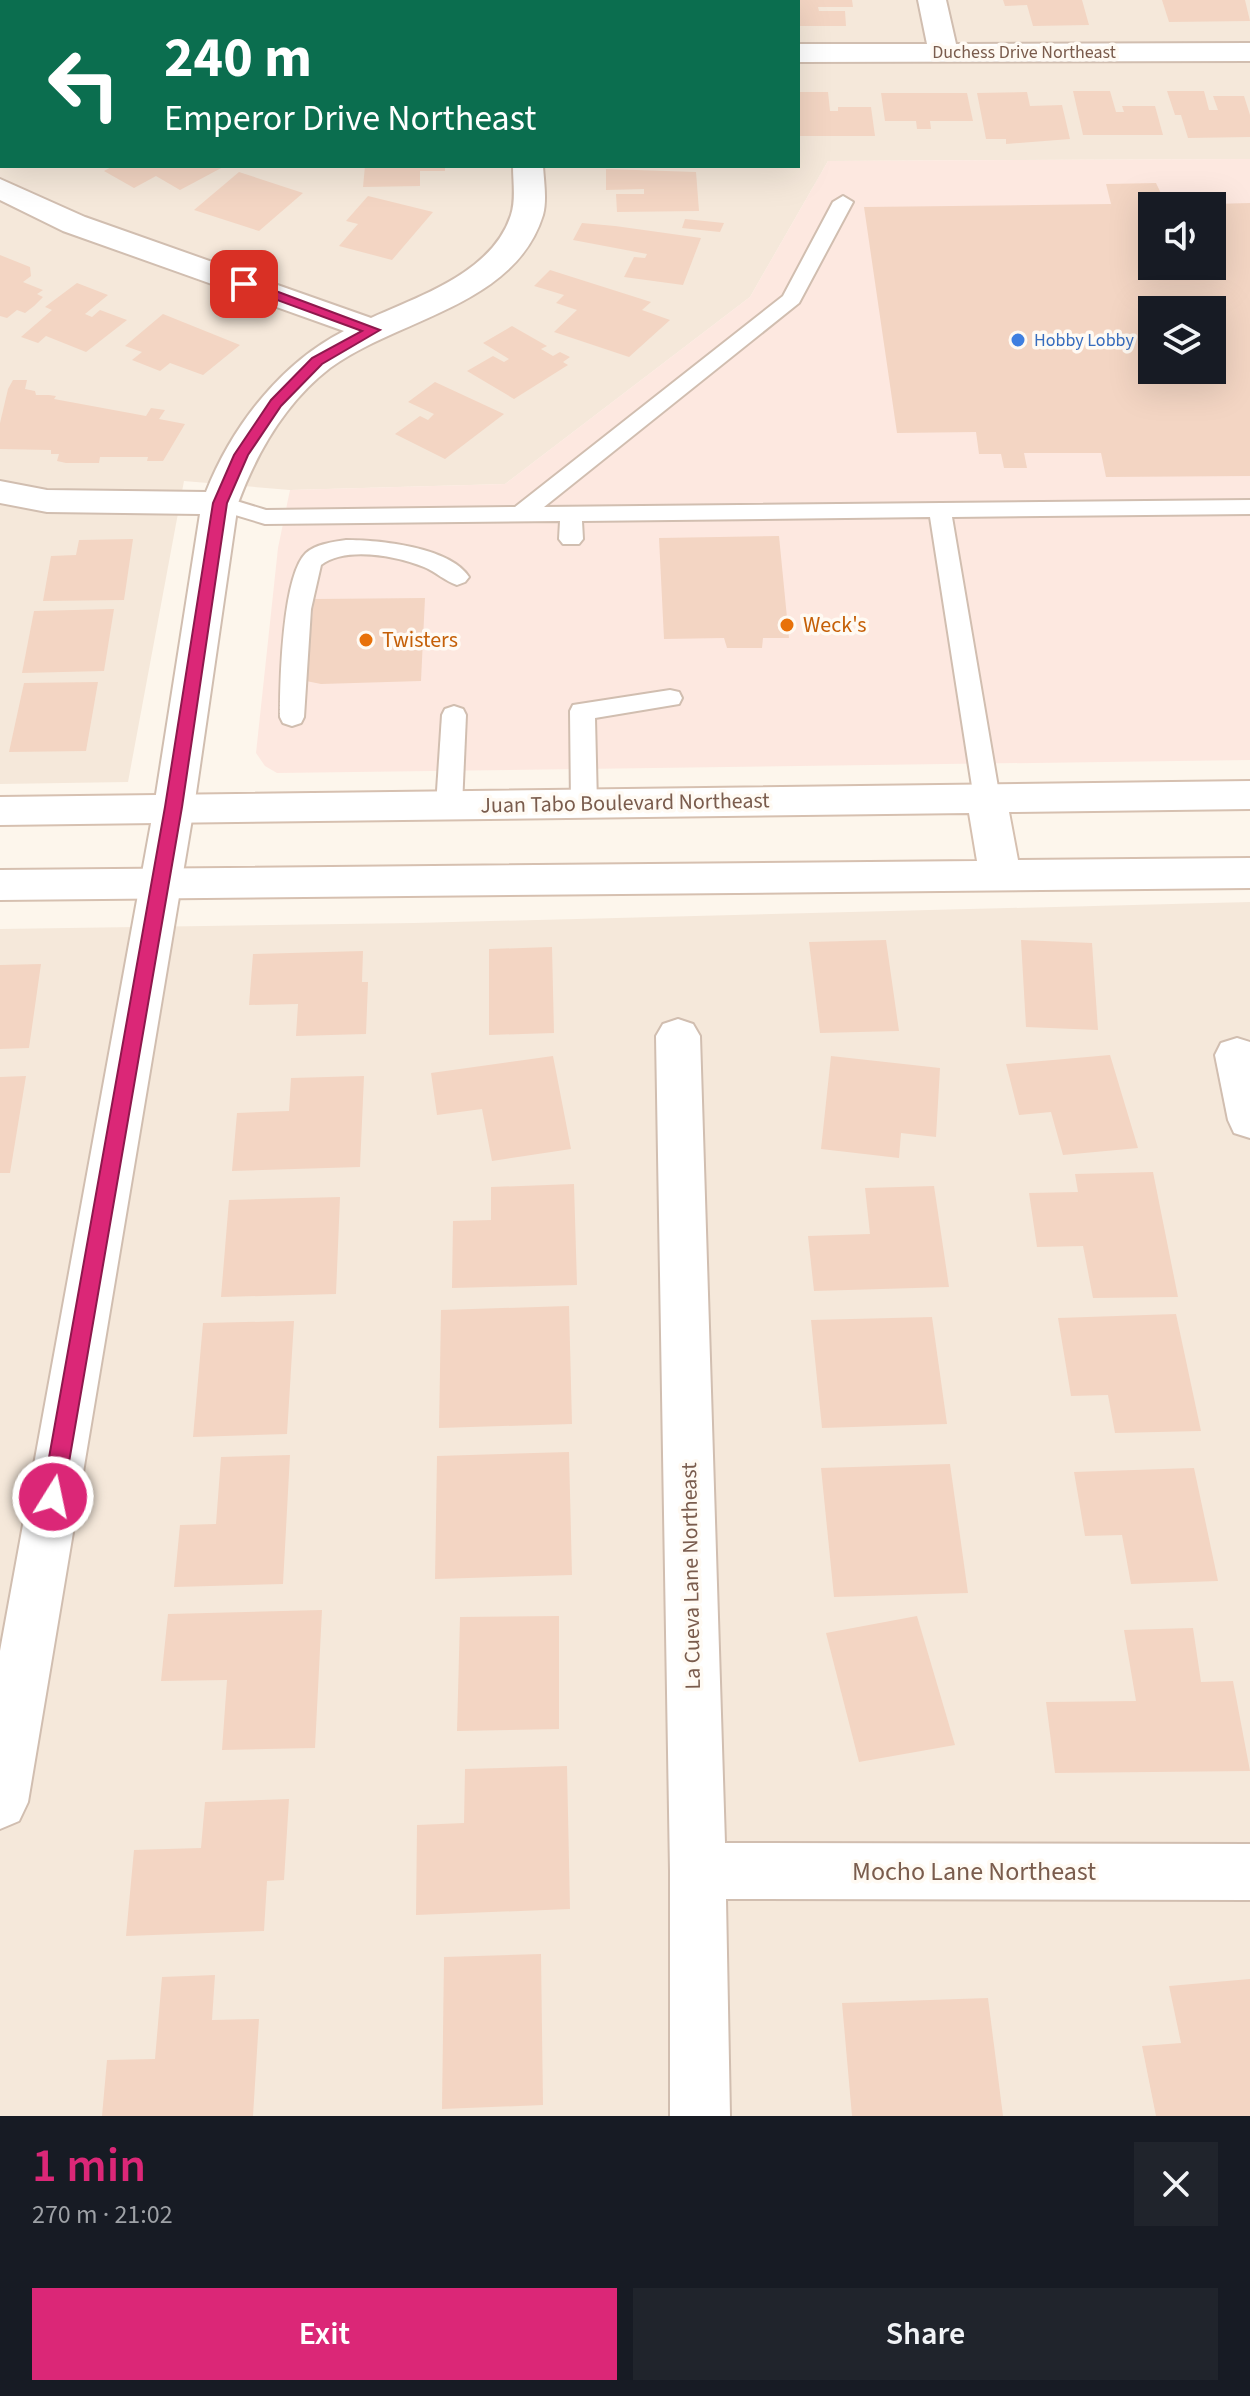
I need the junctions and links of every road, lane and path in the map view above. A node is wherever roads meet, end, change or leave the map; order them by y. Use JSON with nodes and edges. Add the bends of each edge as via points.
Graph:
{"nodes":[{"id":1,"x":932,"y":0,"type":"edge"},
{"id":2,"x":943,"y":51,"type":"junction"},
{"id":3,"x":1250,"y":52,"type":"edge"},
{"id":4,"x":800,"y":53,"type":"edge"},
{"id":5,"x":528,"y":168,"type":"edge"},
{"id":6,"x":0,"y":188,"type":"edge"},
{"id":7,"x":843,"y":202,"type":"dead end"},
{"id":8,"x":373,"y":330,"type":"junction"},
{"id":9,"x":0,"y":492,"type":"edge"},
{"id":10,"x":220,"y":503,"type":"junction"},
{"id":11,"x":1250,"y":507,"type":"edge"},
{"id":12,"x":940,"y":511,"type":"junction"},
{"id":13,"x":521,"y":514,"type":"junction"},
{"id":14,"x":571,"y":514,"type":"junction"},
{"id":15,"x":571,"y":539,"type":"dead end"},
{"id":16,"x":457,"y":577,"type":"dead end"},
{"id":17,"x":670,"y":698,"type":"dead end"},
{"id":18,"x":454,"y":715,"type":"dead end"},
{"id":19,"x":292,"y":717,"type":"dead end"},
{"id":20,"x":1250,"y":795,"type":"edge"},
{"id":21,"x":987,"y":799,"type":"junction"},
{"id":22,"x":584,"y":804,"type":"junction"},
{"id":23,"x":449,"y":806,"type":"junction"},
{"id":24,"x":174,"y":807,"type":"junction"},
{"id":25,"x":0,"y":811,"type":"edge"},
{"id":26,"x":1250,"y":873,"type":"edge"},
{"id":27,"x":1000,"y":874,"type":"junction"},
{"id":28,"x":160,"y":882,"type":"junction"},
{"id":29,"x":0,"y":885,"type":"edge"},
{"id":30,"x":678,"y":1036,"type":"dead end"},
{"id":31,"x":1237,"y":1055,"type":"dead end"},
{"id":32,"x":1250,"y":1120,"type":"edge"},
{"id":33,"x":0,"y":1802,"type":"edge"},
{"id":34,"x":698,"y":1871,"type":"junction"},
{"id":35,"x":1250,"y":1872,"type":"edge"},
{"id":36,"x":700,"y":2116,"type":"edge"}],
"edges":[{"from":1,"to":2,"type":"street"},
{"from":2,"to":3,"type":"street","name":"Duchess Drive Northeast"},
{"from":2,"to":4,"type":"street","name":"Duchess Drive Northeast"},
{"from":5,"to":8,"type":"street","via":[[527,215],[516,241],[456,291]]},
{"from":6,"to":8,"type":"street","via":[[74,224]]},
{"from":7,"to":13,"type":"lane","via":[[792,299]]},
{"from":8,"to":10,"type":"street","via":[[317,361],[276,403],[237,462]]},
{"from":9,"to":10,"type":"street","via":[[47,501]]},
{"from":10,"to":13,"type":"lane","via":[[265,517]]},
{"from":10,"to":24,"type":"street"},
{"from":11,"to":12,"type":"lane"},
{"from":12,"to":14,"type":"lane"},
{"from":12,"to":21,"type":"lane"},
{"from":13,"to":14,"type":"lane"},
{"from":14,"to":15,"type":"lane"},
{"from":16,"to":19,"type":"lane","via":[[444,564],[380,550],[336,548],[314,558],[303,580]]},
{"from":17,"to":22,"type":"lane","via":[[582,711]]},
{"from":18,"to":23,"type":"lane"},
{"from":20,"to":21,"type":"street","name":"Juan Tabo Boulevard Northeast"},
{"from":21,"to":22,"type":"street","name":"Juan Tabo Boulevard Northeast"},
{"from":21,"to":27,"type":"street"},
{"from":22,"to":23,"type":"street","name":"Juan Tabo Boulevard Northeast"},
{"from":23,"to":24,"type":"street","name":"Juan Tabo Boulevard Northeast"},
{"from":24,"to":25,"type":"street","name":"Juan Tabo Boulevard Northeast"},
{"from":24,"to":28,"type":"street"},
{"from":26,"to":27,"type":"street"},
{"from":27,"to":28,"type":"street"},
{"from":28,"to":29,"type":"street"},
{"from":28,"to":33,"type":"street"},
{"from":30,"to":34,"type":"street","name":"La Cueva Lane Northeast"},
{"from":31,"to":32,"type":"street"},
{"from":34,"to":35,"type":"street","name":"Mocho Lane Northeast"},
{"from":34,"to":36,"type":"street","name":"La Cueva Lane Northeast"}]}
